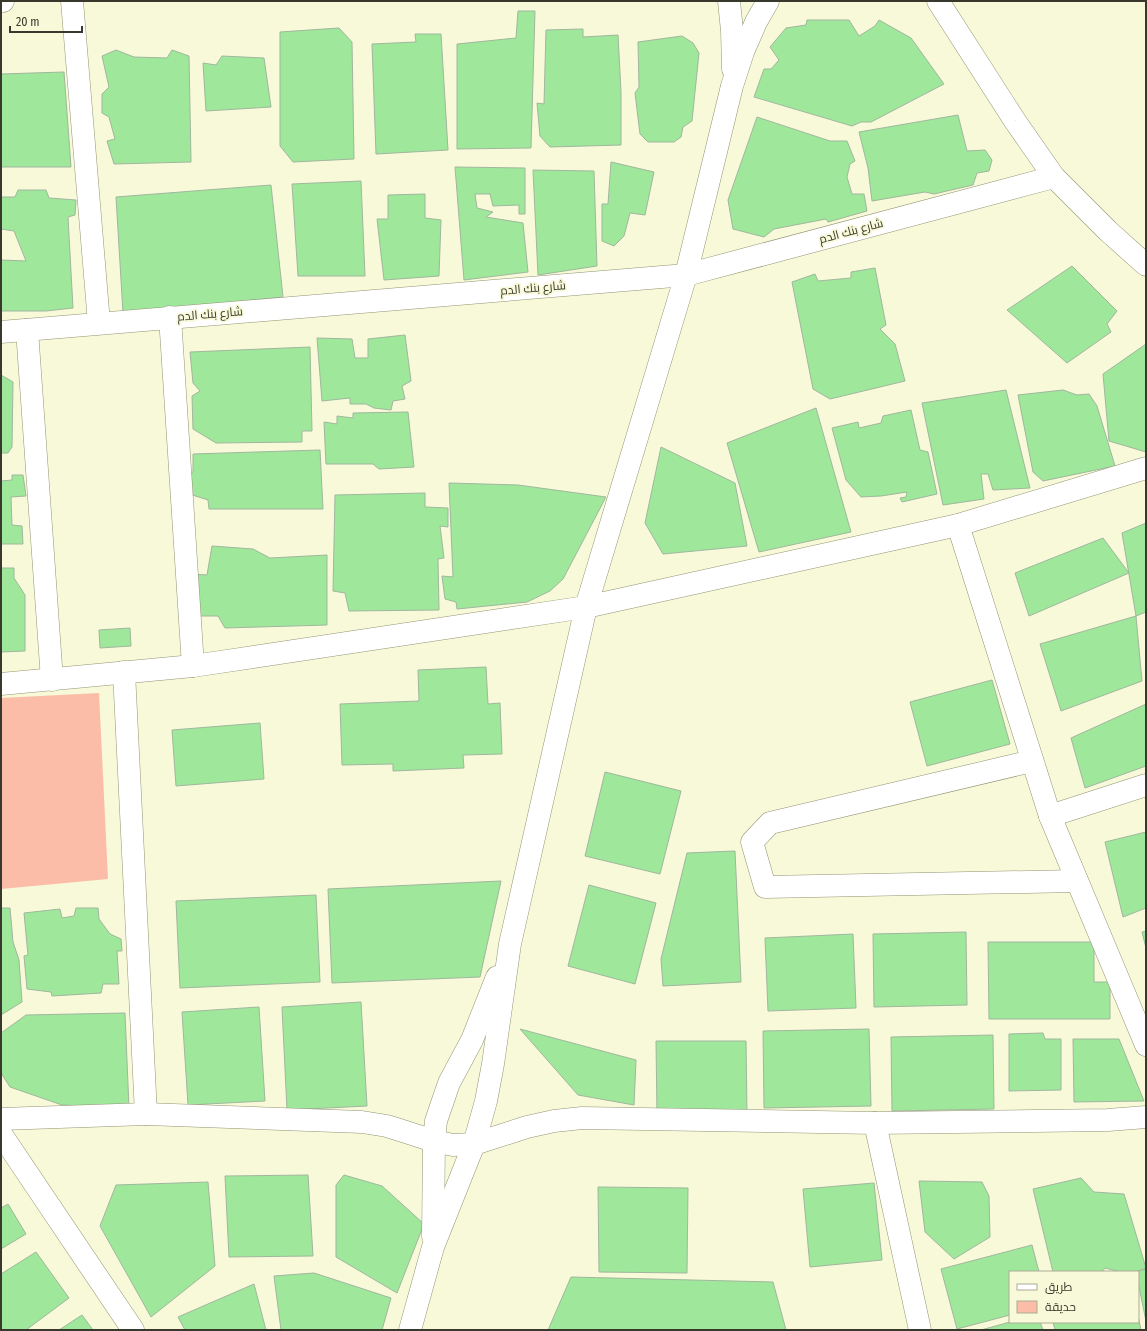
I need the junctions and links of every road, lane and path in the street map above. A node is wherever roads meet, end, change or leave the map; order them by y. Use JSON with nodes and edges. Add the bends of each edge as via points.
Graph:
{"nodes":[{"id":1,"x":72,"y":1,"type":"edge"},
{"id":2,"x":729,"y":1,"type":"edge"},
{"id":3,"x":768,"y":1,"type":"edge"},
{"id":4,"x":938,"y":1,"type":"edge"},
{"id":5,"x":732,"y":86,"type":"junction"},
{"id":6,"x":1054,"y":177,"type":"junction"},
{"id":7,"x":1146,"y":264,"type":"edge"},
{"id":8,"x":686,"y":275,"type":"junction"},
{"id":9,"x":170,"y":317,"type":"junction"},
{"id":10,"x":99,"y":323,"type":"junction"},
{"id":11,"x":27,"y":330,"type":"junction"},
{"id":12,"x":1,"y":332,"type":"edge"},
{"id":13,"x":1146,"y":468,"type":"edge"},
{"id":14,"x":958,"y":525,"type":"junction"},
{"id":15,"x":586,"y":607,"type":"junction"},
{"id":16,"x":193,"y":666,"type":"junction"},
{"id":17,"x":124,"y":672,"type":"junction"},
{"id":18,"x":52,"y":680,"type":"junction"},
{"id":19,"x":1,"y":684,"type":"edge"},
{"id":20,"x":1032,"y":761,"type":"junction"},
{"id":21,"x":1146,"y":785,"type":"edge"},
{"id":22,"x":1050,"y":816,"type":"junction"},
{"id":23,"x":1076,"y":881,"type":"junction"},
{"id":24,"x":510,"y":944,"type":"junction"},
{"id":25,"x":1146,"y":1045,"type":"edge"},
{"id":26,"x":146,"y":1114,"type":"junction"},
{"id":27,"x":1146,"y":1117,"type":"edge"},
{"id":28,"x":1,"y":1119,"type":"edge"},
{"id":29,"x":875,"y":1123,"type":"junction"},
{"id":30,"x":1,"y":1134,"type":"edge"},
{"id":31,"x":434,"y":1141,"type":"junction"},
{"id":32,"x":474,"y":1144,"type":"junction"},
{"id":33,"x":433,"y":1247,"type":"junction"},
{"id":34,"x":133,"y":1330,"type":"edge"},
{"id":35,"x":410,"y":1330,"type":"edge"},
{"id":36,"x":920,"y":1330,"type":"edge"}],
"edges":[{"from":1,"to":10,"type":"street"},
{"from":2,"to":5,"type":"street"},
{"from":3,"to":5,"type":"street","via":[[743,52]]},
{"from":4,"to":6,"type":"street"},
{"from":5,"to":8,"type":"street"},
{"from":6,"to":7,"type":"street","via":[[1108,231]]},
{"from":6,"to":8,"type":"street","name":"شارع بنك الدم"},
{"from":8,"to":9,"type":"street","name":"شارع بنك الدم"},
{"from":8,"to":15,"type":"street"},
{"from":9,"to":10,"type":"street","name":"شارع بنك الدم"},
{"from":9,"to":16,"type":"street"},
{"from":10,"to":11,"type":"street","name":"شارع بنك الدم"},
{"from":11,"to":12,"type":"street","name":"شارع بنك الدم"},
{"from":11,"to":18,"type":"street"},
{"from":13,"to":14,"type":"street"},
{"from":14,"to":15,"type":"street"},
{"from":14,"to":20,"type":"street"},
{"from":15,"to":16,"type":"street"},
{"from":15,"to":24,"type":"street"},
{"from":16,"to":17,"type":"street"},
{"from":17,"to":18,"type":"street"},
{"from":17,"to":26,"type":"street"},
{"from":18,"to":19,"type":"street"},
{"from":20,"to":22,"type":"street"},
{"from":20,"to":23,"type":"street","via":[[770,823],[752,842],[765,887]]},
{"from":21,"to":22,"type":"street"},
{"from":22,"to":23,"type":"street"},
{"from":23,"to":25,"type":"street"},
{"from":24,"to":31,"type":"street","via":[[472,1040],[449,1083],[436,1121]]},
{"from":24,"to":32,"type":"street","via":[[493,1064]]},
{"from":26,"to":28,"type":"street"},
{"from":26,"to":31,"type":"street","via":[[362,1122],[388,1126]]},
{"from":27,"to":29,"type":"street","via":[[1108,1120]]},
{"from":29,"to":32,"type":"street","via":[[582,1118],[527,1127]]},
{"from":29,"to":36,"type":"street"},
{"from":30,"to":34,"type":"street"},
{"from":31,"to":32,"type":"street","via":[[453,1145]]},
{"from":31,"to":33,"type":"street"},
{"from":32,"to":33,"type":"street"},
{"from":33,"to":35,"type":"street"}]}
